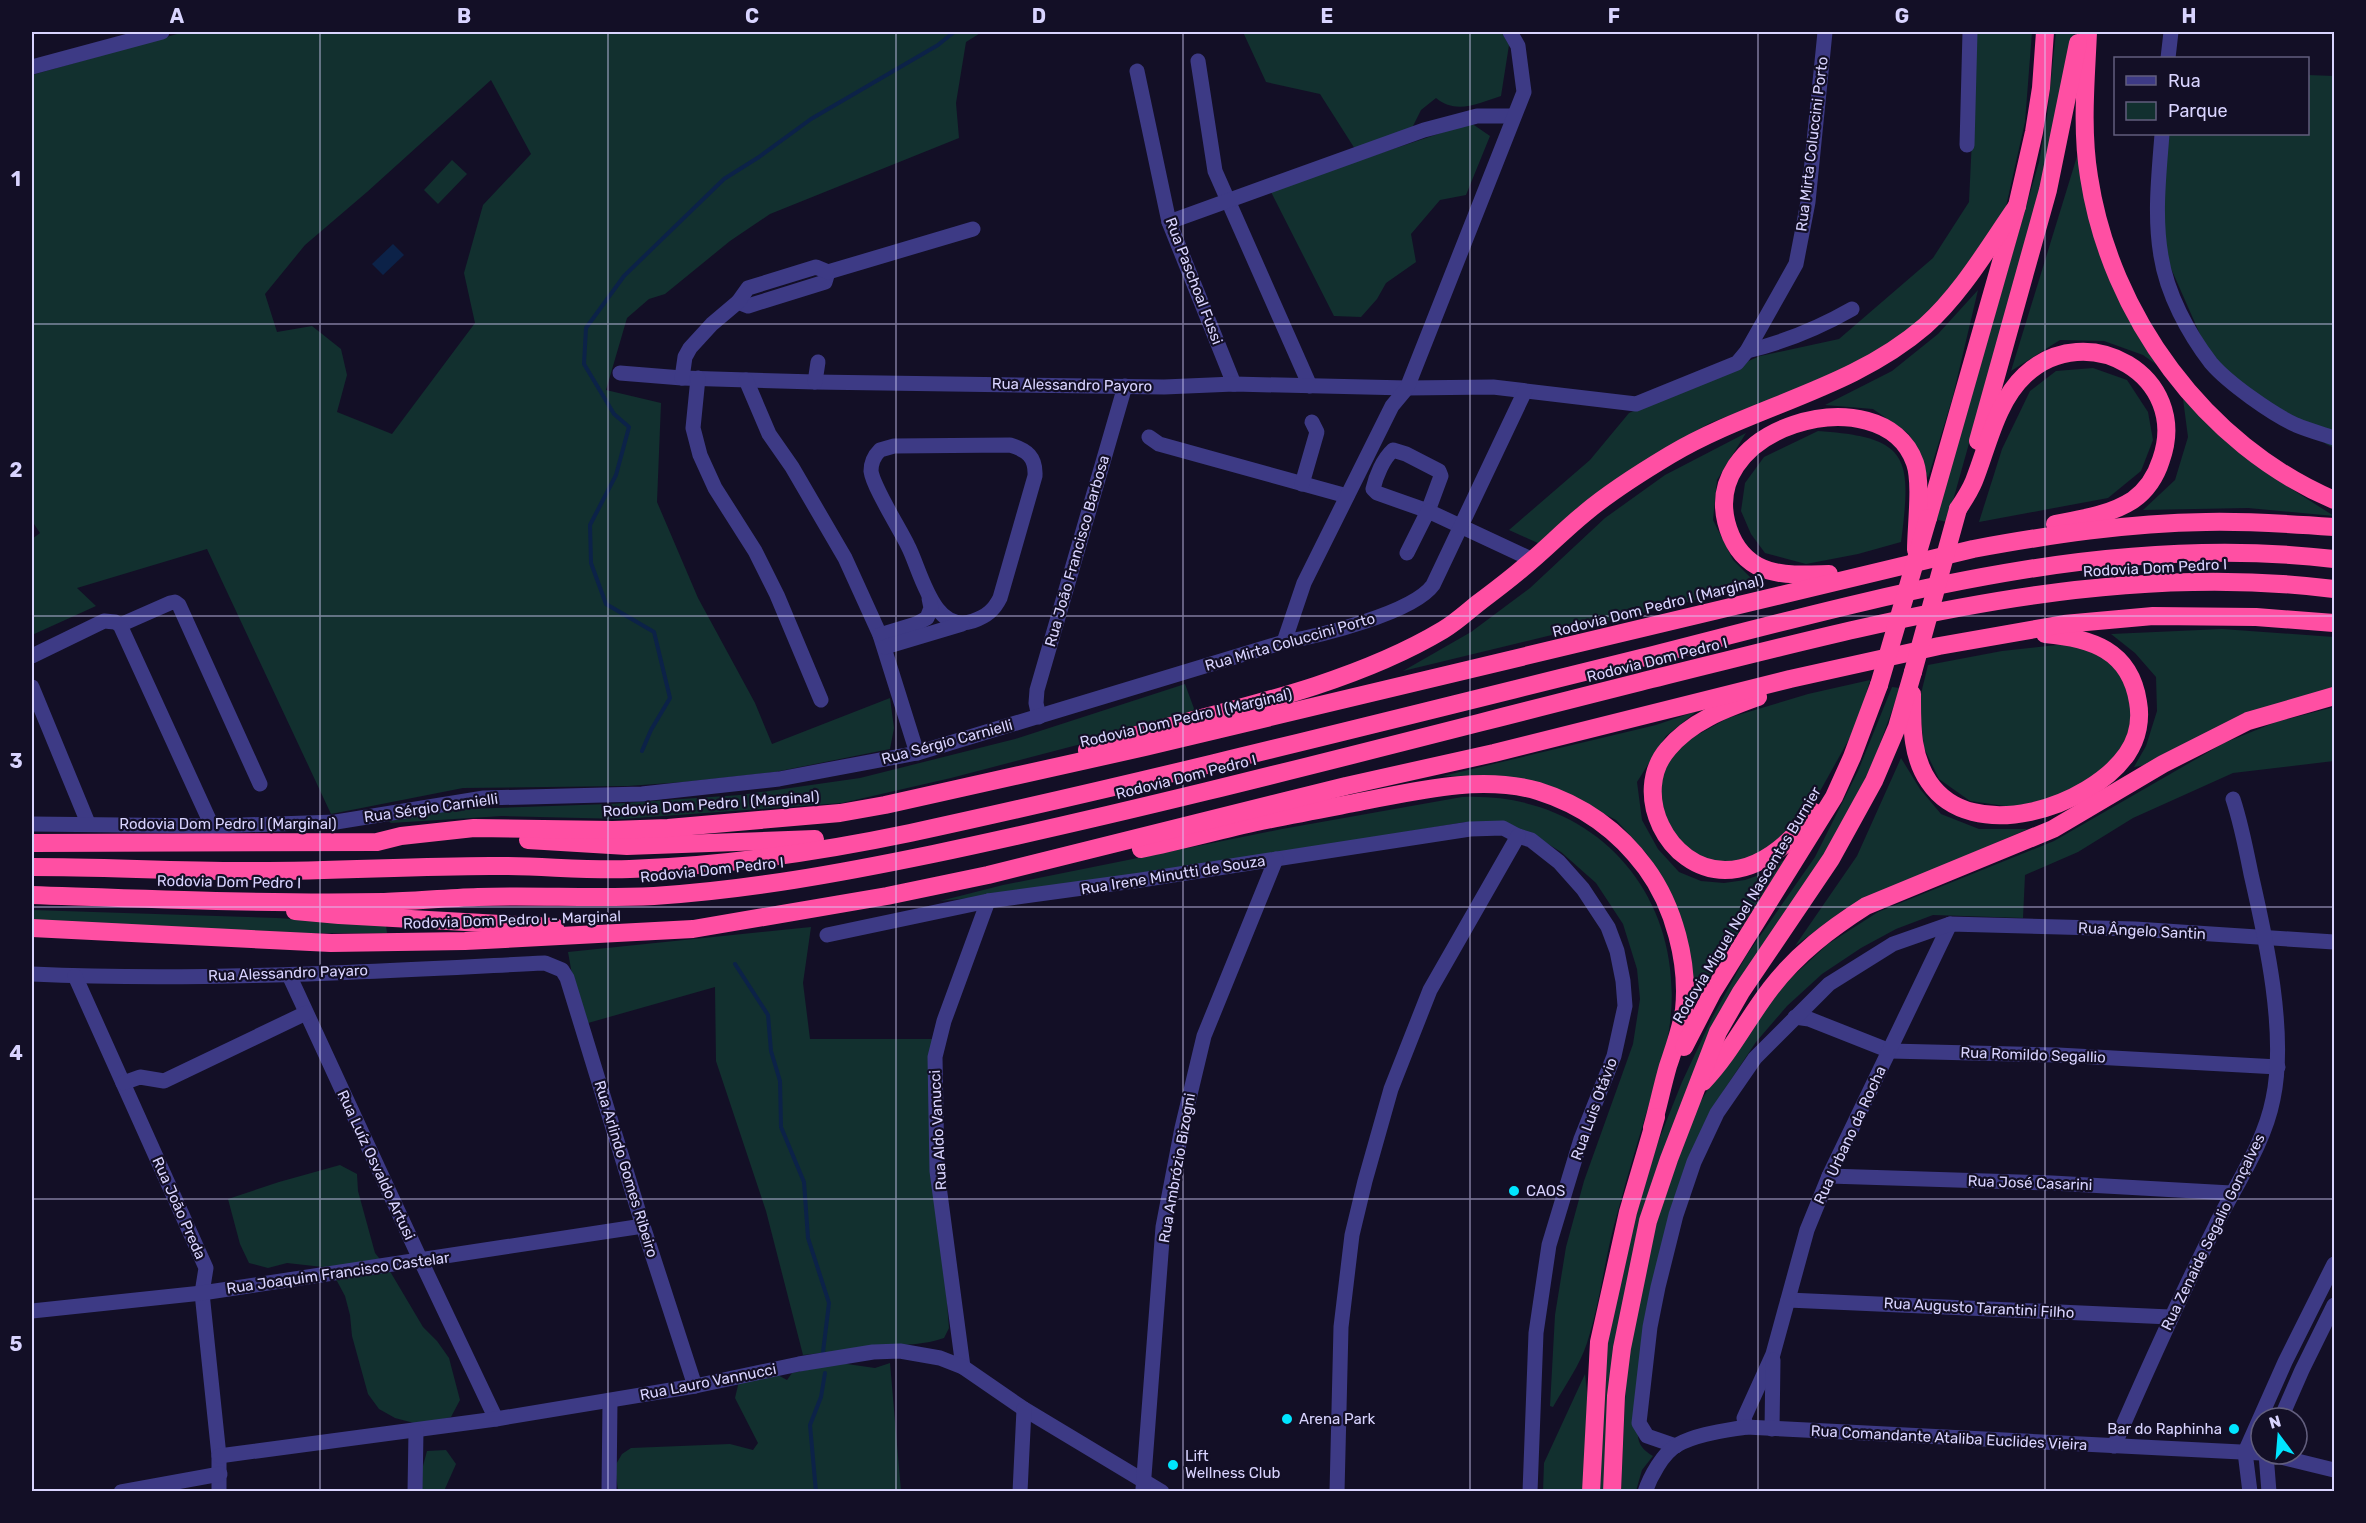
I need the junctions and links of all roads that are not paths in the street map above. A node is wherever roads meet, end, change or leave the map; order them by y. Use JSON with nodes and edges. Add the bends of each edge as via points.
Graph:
{"nodes":[{"id":1,"x":162,"y":32,"type":"edge"},
{"id":2,"x":1510,"y":32,"type":"edge"},
{"id":3,"x":1825,"y":32,"type":"edge"},
{"id":4,"x":1970,"y":32,"type":"edge"},
{"id":5,"x":2045,"y":32,"type":"edge"},
{"id":6,"x":2080,"y":32,"type":"edge"},
{"id":7,"x":2088,"y":32,"type":"edge"},
{"id":8,"x":2171,"y":32,"type":"edge"},
{"id":9,"x":2168,"y":57,"type":"edge"},
{"id":10,"x":1198,"y":61,"type":"dead end"},
{"id":11,"x":32,"y":67,"type":"edge"},
{"id":12,"x":1137,"y":71,"type":"dead end"},
{"id":13,"x":1514,"y":116,"type":"junction"},
{"id":14,"x":2162,"y":135,"type":"edge"},
{"id":15,"x":1967,"y":145,"type":"dead end"},
{"id":16,"x":1227,"y":200,"type":"junction"},
{"id":17,"x":2017,"y":206,"type":"junction"},
{"id":18,"x":1169,"y":222,"type":"junction"},
{"id":19,"x":973,"y":229,"type":"dead end"},
{"id":20,"x":1852,"y":309,"type":"dead end"},
{"id":21,"x":1747,"y":351,"type":"junction"},
{"id":22,"x":818,"y":362,"type":"dead end"},
{"id":23,"x":620,"y":373,"type":"dead end"},
{"id":24,"x":682,"y":378,"type":"junction"},
{"id":25,"x":698,"y":378,"type":"junction"},
{"id":26,"x":746,"y":380,"type":"junction"},
{"id":27,"x":815,"y":382,"type":"junction"},
{"id":28,"x":1234,"y":384,"type":"junction"},
{"id":29,"x":1125,"y":386,"type":"junction"},
{"id":30,"x":1310,"y":386,"type":"junction"},
{"id":31,"x":1407,"y":388,"type":"junction"},
{"id":32,"x":1525,"y":391,"type":"junction"},
{"id":33,"x":1312,"y":422,"type":"dead end"},
{"id":34,"x":1149,"y":437,"type":"dead end"},
{"id":35,"x":2334,"y":438,"type":"edge"},
{"id":36,"x":1302,"y":484,"type":"junction"},
{"id":37,"x":1347,"y":496,"type":"junction"},
{"id":38,"x":2334,"y":500,"type":"edge"},
{"id":39,"x":1958,"y":509,"type":"junction"},
{"id":40,"x":1428,"y":511,"type":"junction"},
{"id":41,"x":1459,"y":527,"type":"junction"},
{"id":42,"x":2334,"y":527,"type":"edge"},
{"id":43,"x":1973,"y":549,"type":"junction"},
{"id":44,"x":1407,"y":553,"type":"dead end"},
{"id":45,"x":1916,"y":557,"type":"junction"},
{"id":46,"x":2334,"y":559,"type":"edge"},
{"id":47,"x":1533,"y":560,"type":"junction"},
{"id":48,"x":1869,"y":572,"type":"junction"},
{"id":49,"x":2334,"y":589,"type":"edge"},
{"id":50,"x":929,"y":598,"type":"junction"},
{"id":51,"x":117,"y":623,"type":"junction"},
{"id":52,"x":963,"y":623,"type":"junction"},
{"id":53,"x":2334,"y":623,"type":"edge"},
{"id":54,"x":2020,"y":632,"type":"junction"},
{"id":55,"x":883,"y":641,"type":"junction"},
{"id":56,"x":1284,"y":642,"type":"junction"},
{"id":57,"x":32,"y":656,"type":"edge"},
{"id":58,"x":1913,"y":672,"type":"junction"},
{"id":59,"x":1790,"y":679,"type":"junction"},
{"id":60,"x":32,"y":687,"type":"edge"},
{"id":61,"x":2334,"y":696,"type":"edge"},
{"id":62,"x":821,"y":700,"type":"dead end"},
{"id":63,"x":1868,"y":716,"type":"junction"},
{"id":64,"x":1039,"y":717,"type":"junction"},
{"id":65,"x":916,"y":753,"type":"junction"},
{"id":66,"x":1028,"y":772,"type":"junction"},
{"id":67,"x":260,"y":784,"type":"dead end"},
{"id":68,"x":2233,"y":799,"type":"dead end"},
{"id":69,"x":32,"y":824,"type":"edge"},
{"id":70,"x":88,"y":824,"type":"junction"},
{"id":71,"x":212,"y":826,"type":"junction"},
{"id":72,"x":910,"y":833,"type":"junction"},
{"id":73,"x":1518,"y":836,"type":"junction"},
{"id":74,"x":377,"y":842,"type":"junction"},
{"id":75,"x":32,"y":843,"type":"edge"},
{"id":76,"x":1276,"y":859,"type":"junction"},
{"id":77,"x":32,"y":867,"type":"edge"},
{"id":78,"x":988,"y":875,"type":"junction"},
{"id":79,"x":32,"y":896,"type":"edge"},
{"id":80,"x":195,"y":901,"type":"junction"},
{"id":81,"x":988,"y":901,"type":"junction"},
{"id":82,"x":1950,"y":924,"type":"junction"},
{"id":83,"x":32,"y":928,"type":"edge"},
{"id":84,"x":693,"y":929,"type":"junction"},
{"id":85,"x":827,"y":935,"type":"dead end"},
{"id":86,"x":2266,"y":937,"type":"junction"},
{"id":87,"x":2334,"y":942,"type":"edge"},
{"id":88,"x":545,"y":963,"type":"joint"},
{"id":89,"x":32,"y":974,"type":"edge"},
{"id":90,"x":289,"y":975,"type":"junction"},
{"id":91,"x":75,"y":976,"type":"junction"},
{"id":92,"x":306,"y":1013,"type":"junction"},
{"id":93,"x":1795,"y":1017,"type":"junction"},
{"id":94,"x":1890,"y":1051,"type":"junction"},
{"id":95,"x":2278,"y":1067,"type":"junction"},
{"id":96,"x":123,"y":1083,"type":"junction"},
{"id":97,"x":1695,"y":1090,"type":"junction"},
{"id":98,"x":1652,"y":1128,"type":"junction"},
{"id":99,"x":1829,"y":1176,"type":"junction"},
{"id":100,"x":2231,"y":1192,"type":"junction"},
{"id":101,"x":643,"y":1226,"type":"junction"},
{"id":102,"x":421,"y":1261,"type":"junction"},
{"id":103,"x":2334,"y":1264,"type":"edge"},
{"id":104,"x":202,"y":1293,"type":"junction"},
{"id":105,"x":1788,"y":1300,"type":"junction"},
{"id":106,"x":2334,"y":1305,"type":"edge"},
{"id":107,"x":32,"y":1311,"type":"edge"},
{"id":108,"x":2170,"y":1317,"type":"junction"},
{"id":109,"x":1773,"y":1354,"type":"junction"},
{"id":110,"x":963,"y":1367,"type":"junction"},
{"id":111,"x":695,"y":1386,"type":"junction"},
{"id":112,"x":610,"y":1401,"type":"junction"},
{"id":113,"x":2269,"y":1406,"type":"edge"},
{"id":114,"x":2286,"y":1406,"type":"edge"},
{"id":115,"x":1024,"y":1409,"type":"junction"},
{"id":116,"x":496,"y":1419,"type":"junction"},
{"id":117,"x":1746,"y":1427,"type":"junction"},
{"id":118,"x":1772,"y":1430,"type":"junction"},
{"id":119,"x":416,"y":1431,"type":"junction"},
{"id":120,"x":1676,"y":1446,"type":"junction"},
{"id":121,"x":2114,"y":1446,"type":"junction"},
{"id":122,"x":2249,"y":1452,"type":"edge"},
{"id":123,"x":219,"y":1456,"type":"junction"},
{"id":124,"x":2309,"y":1464,"type":"edge"},
{"id":125,"x":2252,"y":1466,"type":"edge"},
{"id":126,"x":2268,"y":1466,"type":"edge"},
{"id":127,"x":2334,"y":1470,"type":"edge"},
{"id":128,"x":220,"y":1474,"type":"junction"},
{"id":129,"x":1143,"y":1486,"type":"edge"},
{"id":130,"x":121,"y":1491,"type":"edge"},
{"id":131,"x":219,"y":1491,"type":"edge"},
{"id":132,"x":415,"y":1491,"type":"edge"},
{"id":133,"x":609,"y":1491,"type":"edge"},
{"id":134,"x":1020,"y":1491,"type":"edge"},
{"id":135,"x":1162,"y":1491,"type":"edge"},
{"id":136,"x":1336,"y":1491,"type":"edge"},
{"id":137,"x":1530,"y":1491,"type":"edge"},
{"id":138,"x":1591,"y":1491,"type":"edge"},
{"id":139,"x":1612,"y":1491,"type":"edge"},
{"id":140,"x":1645,"y":1491,"type":"edge"},
{"id":141,"x":2250,"y":1491,"type":"edge"},
{"id":142,"x":2269,"y":1491,"type":"edge"}],
"edges":[{"from":1,"to":11,"type":"street"},
{"from":2,"to":13,"type":"street","via":[[1518,46],[1524,92]]},
{"from":3,"to":21,"type":"street","name":"Rua Mirta Coluccini Porto","via":[[1808,202],[1796,264]]},
{"from":4,"to":15,"type":"street"},
{"from":5,"to":17,"type":"highway","name":"Rodovia Miguel Noel Nascentes Burnier","via":[[2034,132]]},
{"from":6,"to":39,"type":"highway","via":[[2048,190]]},
{"from":7,"to":38,"type":"highway","via":[[2084,124],[2089,177],[2106,248],[2130,303],[2165,362],[2218,423],[2278,469]]},
{"from":8,"to":9,"type":"street"},
{"from":10,"to":16,"type":"street","via":[[1215,171]]},
{"from":12,"to":18,"type":"street","name":"Rua Paschoal Fussi"},
{"from":13,"to":16,"type":"street","via":[[1477,116],[1424,130]]},
{"from":13,"to":31,"type":"street"},
{"from":14,"to":35,"type":"street","via":[[2158,205],[2161,258],[2168,285],[2190,332],[2213,364],[2248,395],[2295,425]]},
{"from":16,"to":18,"type":"street"},
{"from":16,"to":30,"type":"street"},
{"from":17,"to":45,"type":"highway","name":"Rodovia Miguel Noel Nascentes Burnier","bridge":true},
{"from":17,"to":47,"type":"highway","via":[[1939,313],[1910,338],[1832,384],[1681,449],[1629,480]]},
{"from":18,"to":28,"type":"street","name":"Rua Paschoal Fussi"},
{"from":19,"to":24,"type":"street","via":[[828,272],[825,282],[748,306],[738,302],[690,348]]},
{"from":20,"to":21,"type":"street","via":[[1784,342]]},
{"from":21,"to":32,"type":"street","name":"Rua Alessandro Payoro","via":[[1730,367],[1640,404]]},
{"from":22,"to":27,"type":"street"},
{"from":23,"to":24,"type":"street","name":"Rua Alessandro Payoro"},
{"from":24,"to":25,"type":"street","name":"Rua Alessandro Payoro"},
{"from":25,"to":26,"type":"street","name":"Rua Alessandro Payoro"},
{"from":25,"to":62,"type":"street","via":[[693,428],[700,455],[777,595]]},
{"from":26,"to":27,"type":"street","name":"Rua Alessandro Payoro"},
{"from":26,"to":55,"type":"street","via":[[769,434],[845,558]]},
{"from":27,"to":29,"type":"street","name":"Rua Alessandro Payoro"},
{"from":28,"to":29,"type":"street","name":"Rua Alessandro Payoro"},
{"from":28,"to":30,"type":"street","name":"Rua Alessandro Payoro"},
{"from":29,"to":64,"type":"street","name":"Rua João Francisco Barbosa","via":[[1037,690]]},
{"from":30,"to":31,"type":"street","name":"Rua Alessandro Payoro"},
{"from":31,"to":32,"type":"street","name":"Rua Alessandro Payoro","via":[[1493,387]]},
{"from":31,"to":37,"type":"street","via":[[1392,406]]},
{"from":32,"to":41,"type":"street","name":"Rua Mirta Coluccini Porto"},
{"from":33,"to":36,"type":"street","via":[[1317,432]]},
{"from":34,"to":36,"type":"street","via":[[1159,444]]},
{"from":36,"to":37,"type":"street"},
{"from":37,"to":56,"type":"street","via":[[1304,583]]},
{"from":39,"to":43,"type":"highway","via":[[1973,484],[2002,407],[2023,377],[2039,363],[2075,352],[2108,354],[2144,375],[2154,388],[2166,426],[2164,452],[2148,486],[2133,500],[2085,519],[2016,531]]},
{"from":39,"to":58,"type":"highway","bridge":true},
{"from":40,"to":40,"type":"street","via":[[1441,476],[1439,471],[1406,454],[1394,450],[1389,453],[1373,489]]},
{"from":40,"to":41,"type":"street"},
{"from":40,"to":44,"type":"street"},
{"from":41,"to":47,"type":"street"},
{"from":41,"to":56,"type":"street","name":"Rua Mirta Coluccini Porto","via":[[1428,591],[1384,614]]},
{"from":42,"to":43,"type":"highway","name":"Rodovia Dom Pedro I (Marginal)","via":[[2206,522],[2151,525],[2045,536]]},
{"from":43,"to":48,"type":"highway","name":"Rodovia Dom Pedro I (Marginal)"},
{"from":45,"to":48,"type":"highway","via":[[1916,464],[1909,451],[1881,426],[1862,418],[1820,418],[1777,432],[1746,452],[1726,484],[1723,503],[1734,543],[1746,557],[1762,569],[1782,575]]},
{"from":45,"to":63,"type":"highway","name":"Rodovia Miguel Noel Nascentes Burnier","bridge":true},
{"from":46,"to":72,"type":"highway","name":"Rodovia Dom Pedro I","via":[[2297,554],[2200,553],[2100,558],[1927,587],[1346,731]]},
{"from":47,"to":66,"type":"highway","via":[[1444,630],[1380,663],[1320,685],[1110,742]]},
{"from":48,"to":66,"type":"highway","name":"Rodovia Dom Pedro I (Marginal)"},
{"from":49,"to":80,"type":"highway","name":"Rodovia Dom Pedro I","via":[[2256,582],[2108,585],[1914,616],[1109,815],[919,856],[761,884],[647,896],[383,902]]},
{"from":50,"to":52,"type":"street","via":[[947,618]]},
{"from":50,"to":52,"type":"street","via":[[909,548],[873,479],[874,456],[894,446],[1010,445],[1026,451],[1032,457],[1035,476],[1000,598],[984,617]]},
{"from":50,"to":55,"type":"street","via":[[927,618]]},
{"from":51,"to":57,"type":"street","via":[[104,621]]},
{"from":51,"to":67,"type":"street","via":[[170,603],[179,605]]},
{"from":51,"to":71,"type":"street"},
{"from":52,"to":55,"type":"street"},
{"from":53,"to":54,"type":"highway","via":[[2153,616]]},
{"from":54,"to":58,"type":"highway","via":[[2084,640],[2110,652],[2133,679],[2140,714],[2128,753],[2090,789],[2066,801],[2028,813],[2005,815],[1964,808],[1944,798],[1930,785],[1915,753]]},
{"from":54,"to":59,"type":"highway"},
{"from":55,"to":65,"type":"street"},
{"from":56,"to":64,"type":"street","name":"Rua Mirta Coluccini Porto"},
{"from":58,"to":97,"type":"highway","via":[[1897,727],[1861,806],[1718,1032]]},
{"from":59,"to":63,"type":"highway","via":[[1777,690],[1700,722],[1679,737],[1659,762],[1652,787],[1656,814],[1663,833],[1691,861],[1725,870],[1762,861],[1776,851],[1800,830],[1824,798]]},
{"from":59,"to":78,"type":"highway"},
{"from":60,"to":70,"type":"street"},
{"from":61,"to":97,"type":"highway","via":[[2248,722],[2189,750],[2053,829],[1866,906],[1797,958],[1771,987],[1718,1066]]},
{"from":63,"to":98,"type":"highway","name":"Rodovia Miguel Noel Nascentes Burnier","via":[[1834,797],[1690,1032]]},
{"from":64,"to":65,"type":"street","name":"Rua Sérgio Carnielli"},
{"from":65,"to":71,"type":"street","name":"Rua Sérgio Carnielli","via":[[779,779],[642,794],[484,798],[336,822]]},
{"from":66,"to":74,"type":"highway","name":"Rodovia Dom Pedro I (Marginal)","via":[[840,813],[668,828],[474,828]]},
{"from":68,"to":86,"type":"street","name":"Rua Zenaide Segalio Gonçalves"},
{"from":69,"to":70,"type":"street","name":"Rua Sérgio Carnielli"},
{"from":70,"to":71,"type":"street","name":"Rua Sérgio Carnielli"},
{"from":72,"to":74,"type":"highway","via":[[627,846],[482,838]]},
{"from":72,"to":77,"type":"highway","name":"Rodovia Dom Pedro I","via":[[761,858],[629,869],[488,866],[242,871]]},
{"from":73,"to":76,"type":"street","name":"Rua Irene Minutti de Souza","via":[[1503,828],[1470,829]]},
{"from":73,"to":136,"type":"street","via":[[1430,990],[1391,1089],[1365,1181],[1352,1235],[1341,1327]]},
{"from":73,"to":137,"type":"street","name":"Rua Luis Otávio","via":[[1531,840],[1559,862],[1608,927],[1617,951],[1625,1006],[1614,1056],[1581,1139],[1549,1245],[1536,1333]]},
{"from":74,"to":75,"type":"highway","name":"Rodovia Dom Pedro I (Marginal)"},
{"from":76,"to":81,"type":"street","name":"Rua Irene Minutti de Souza"},
{"from":76,"to":129,"type":"street","name":"Rua Ambrózio Bizogni","via":[[1204,1036],[1182,1128],[1163,1227]]},
{"from":78,"to":84,"type":"highway","name":"Rodovia Dom Pedro I - Marginal"},
{"from":78,"to":98,"type":"highway","via":[[1099,858],[1423,790],[1498,784],[1545,794],[1611,828],[1635,852],[1656,882],[1678,940],[1685,978],[1684,1009]]},
{"from":79,"to":80,"type":"highway","name":"Rodovia Dom Pedro I"},
{"from":80,"to":84,"type":"highway","via":[[339,915],[570,928]]},
{"from":81,"to":85,"type":"street","name":"Rua Irene Minutti de Souza"},
{"from":81,"to":110,"type":"street","name":"Rua Aldo Vanucci","via":[[944,1021],[935,1057],[938,1171]]},
{"from":82,"to":86,"type":"street","name":"Rua Ângelo Santin"},
{"from":82,"to":93,"type":"street","via":[[1893,944],[1829,984]]},
{"from":82,"to":94,"type":"street","name":"Rua Urbano da Rocha"},
{"from":83,"to":84,"type":"highway","name":"Rodovia Dom Pedro I - Marginal","via":[[331,943],[465,941]]},
{"from":86,"to":87,"type":"street","name":"Rua Ângelo Santin"},
{"from":86,"to":95,"type":"street","name":"Rua Zenaide Segalio Gonçalves"},
{"from":88,"to":90,"type":"street","name":"Rua Alessandro Payaro"},
{"from":88,"to":101,"type":"street","name":"Rua Arlindo Gomes Ribeiro","via":[[562,970],[567,978]]},
{"from":89,"to":91,"type":"street","name":"Rua Alessandro Payaro"},
{"from":90,"to":91,"type":"street","name":"Rua Alessandro Payaro"},
{"from":90,"to":92,"type":"street","name":"Rua Luíz Osvaldo Artusi"},
{"from":91,"to":96,"type":"street","name":"Rua João Preda"},
{"from":92,"to":96,"type":"street","via":[[164,1081],[140,1077]]},
{"from":92,"to":102,"type":"street","name":"Rua Luíz Osvaldo Artusi"},
{"from":93,"to":94,"type":"street","name":"Rua Romildo Segallio"},
{"from":93,"to":120,"type":"street","via":[[1755,1058],[1717,1113],[1694,1162],[1676,1215],[1650,1327],[1639,1423],[1647,1436]]},
{"from":94,"to":95,"type":"street","name":"Rua Romildo Segallio"},
{"from":94,"to":99,"type":"street","name":"Rua Urbano da Rocha"},
{"from":95,"to":100,"type":"street","name":"Rua Zenaide Segalio Gonçalves","via":[[2261,1138]]},
{"from":96,"to":104,"type":"street","name":"Rua João Preda","via":[[206,1268]]},
{"from":97,"to":139,"type":"highway","via":[[1648,1221],[1626,1322],[1616,1396]]},
{"from":98,"to":138,"type":"highway","name":"Rodovia Miguel Noel Nascentes Burnier","via":[[1621,1238],[1599,1342]]},
{"from":99,"to":100,"type":"street","name":"Rua José Casarini"},
{"from":99,"to":105,"type":"street","name":"Rua Urbano da Rocha","via":[[1807,1230]]},
{"from":100,"to":108,"type":"street","name":"Rua Zenaide Segalio Gonçalves"},
{"from":101,"to":102,"type":"street","name":"Rua Joaquim Francisco Castelar"},
{"from":101,"to":111,"type":"street","name":"Rua Arlindo Gomes Ribeiro"},
{"from":102,"to":104,"type":"street","name":"Rua Joaquim Francisco Castelar"},
{"from":102,"to":116,"type":"street","name":"Rua Luíz Osvaldo Artusi"},
{"from":103,"to":113,"type":"street","via":[[2285,1362]]},
{"from":104,"to":107,"type":"street","name":"Rua Joaquim Francisco Castelar"},
{"from":104,"to":123,"type":"street","name":"Rua João Preda"},
{"from":105,"to":108,"type":"street","name":"Rua Augusto Tarantini Filho"},
{"from":105,"to":109,"type":"street","name":"Rua Urbano da Rocha"},
{"from":106,"to":114,"type":"street"},
{"from":108,"to":121,"type":"street","name":"Rua Zenaide Segalio Gonçalves"},
{"from":109,"to":117,"type":"street","name":"Rua Urbano da Rocha","via":[[1744,1418]]},
{"from":109,"to":118,"type":"street","name":"Rua Urbano da Rocha"},
{"from":110,"to":111,"type":"street","name":"Rua Lauro Vannucci","via":[[940,1358],[900,1351],[873,1352]]},
{"from":110,"to":115,"type":"street","name":"Rua Lauro Vannucci"},
{"from":111,"to":112,"type":"street","name":"Rua Lauro Vannucci"},
{"from":112,"to":116,"type":"street","name":"Rua Lauro Vannucci"},
{"from":112,"to":133,"type":"street"},
{"from":115,"to":129,"type":"street","name":"Rua Lauro Vannucci"},
{"from":115,"to":134,"type":"street"},
{"from":116,"to":119,"type":"street","name":"Rua Lauro Vannucci"},
{"from":117,"to":118,"type":"street","name":"Rua Comandante Ataliba Euclides Vieira"},
{"from":117,"to":120,"type":"street","name":"Rua Comandante Ataliba Euclides Vieira","via":[[1716,1432]]},
{"from":118,"to":121,"type":"street","name":"Rua Comandante Ataliba Euclides Vieira"},
{"from":119,"to":123,"type":"street","name":"Rua Lauro Vannucci"},
{"from":119,"to":132,"type":"street"},
{"from":120,"to":140,"type":"street","via":[[1650,1478]]},
{"from":121,"to":122,"type":"street","name":"Rua Comandante Ataliba Euclides Vieira"},
{"from":123,"to":128,"type":"street","name":"Rua João Preda"},
{"from":124,"to":127,"type":"street"},
{"from":125,"to":141,"type":"street"},
{"from":126,"to":142,"type":"street"},
{"from":128,"to":130,"type":"street"},
{"from":128,"to":131,"type":"street","name":"Rua João Preda"},
{"from":129,"to":135,"type":"street","name":"Rua Lauro Vannucci"}]}
